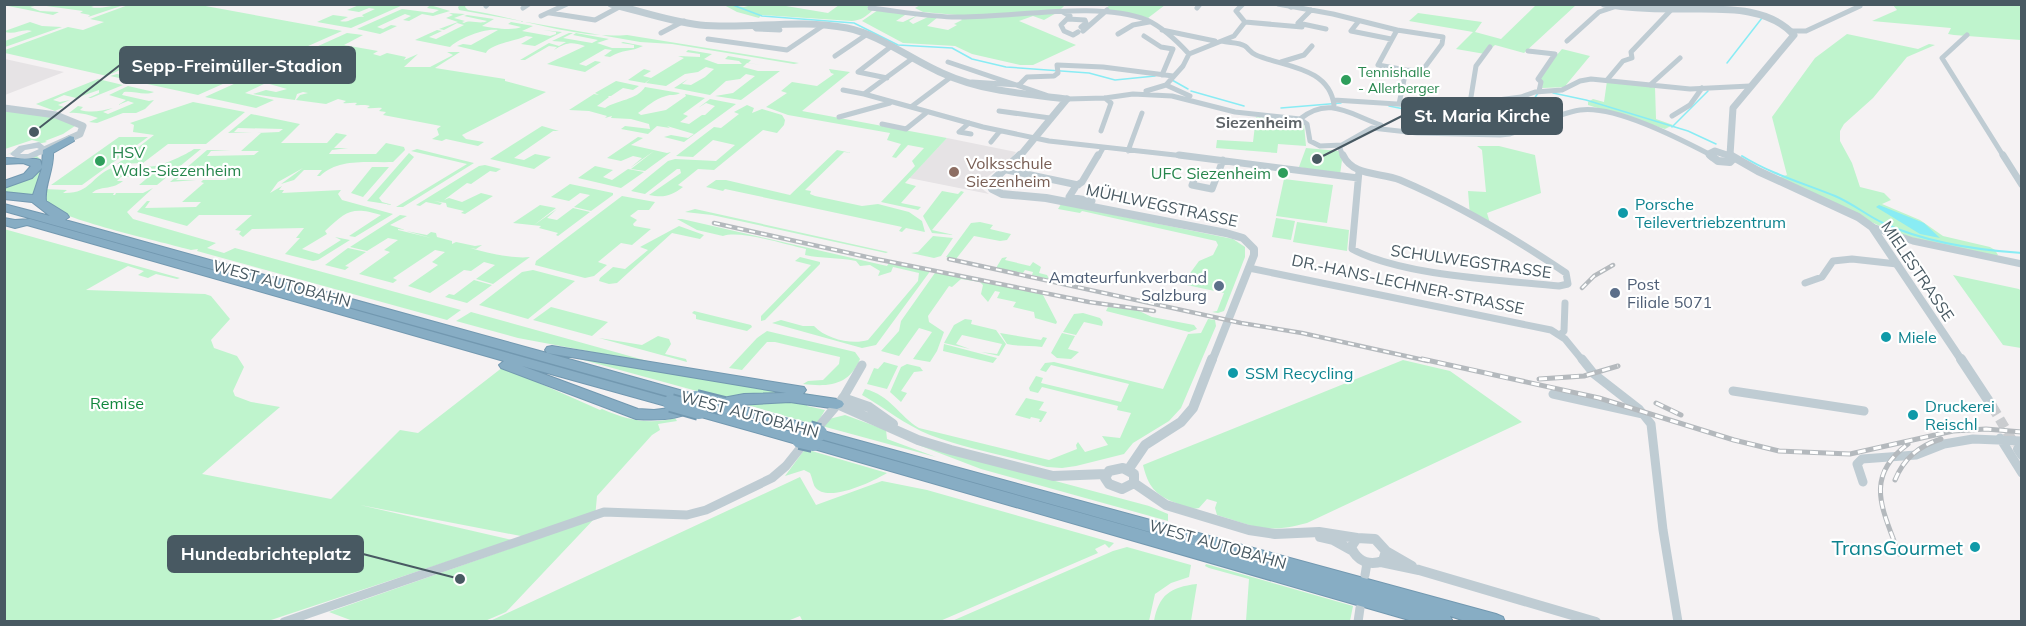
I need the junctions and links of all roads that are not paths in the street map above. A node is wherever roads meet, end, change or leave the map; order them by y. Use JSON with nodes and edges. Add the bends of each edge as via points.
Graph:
{"nodes":[{"id":1,"x":529,"y":4,"type":"edge"},
{"id":2,"x":567,"y":4,"type":"edge"},
{"id":3,"x":610,"y":4,"type":"edge"},
{"id":4,"x":1095,"y":4,"type":"edge"},
{"id":5,"x":1243,"y":4,"type":"edge"},
{"id":6,"x":1278,"y":4,"type":"edge"},
{"id":7,"x":1604,"y":4,"type":"edge"},
{"id":8,"x":1293,"y":5,"type":"edge"},
{"id":9,"x":621,"y":6,"type":"junction"},
{"id":10,"x":1617,"y":6,"type":"junction"},
{"id":11,"x":1860,"y":6,"type":"dead end"},
{"id":12,"x":523,"y":8,"type":"dead end"},
{"id":13,"x":870,"y":8,"type":"dead end"},
{"id":14,"x":915,"y":8,"type":"dead end"},
{"id":15,"x":1090,"y":10,"type":"junction"},
{"id":16,"x":1107,"y":10,"type":"junction"},
{"id":17,"x":1311,"y":10,"type":"junction"},
{"id":18,"x":1671,"y":10,"type":"junction"},
{"id":19,"x":909,"y":12,"type":"junction"},
{"id":20,"x":1063,"y":12,"type":"junction"},
{"id":21,"x":550,"y":13,"type":"junction"},
{"id":22,"x":541,"y":16,"type":"dead end"},
{"id":23,"x":1068,"y":19,"type":"junction"},
{"id":24,"x":684,"y":21,"type":"junction"},
{"id":25,"x":1150,"y":22,"type":"junction"},
{"id":26,"x":1245,"y":22,"type":"junction"},
{"id":27,"x":1359,"y":22,"type":"junction"},
{"id":28,"x":752,"y":25,"type":"junction"},
{"id":29,"x":824,"y":25,"type":"junction"},
{"id":30,"x":727,"y":26,"type":"junction"},
{"id":31,"x":1302,"y":27,"type":"dead end"},
{"id":32,"x":1157,"y":29,"type":"junction"},
{"id":33,"x":1326,"y":29,"type":"dead end"},
{"id":34,"x":780,"y":30,"type":"dead end"},
{"id":35,"x":1081,"y":30,"type":"junction"},
{"id":36,"x":1397,"y":30,"type":"junction"},
{"id":37,"x":1792,"y":31,"type":"junction"},
{"id":38,"x":661,"y":33,"type":"dead end"},
{"id":39,"x":1118,"y":34,"type":"dead end"},
{"id":40,"x":866,"y":35,"type":"junction"},
{"id":41,"x":1967,"y":35,"type":"dead end"},
{"id":42,"x":1144,"y":36,"type":"dead end"},
{"id":43,"x":708,"y":39,"type":"dead end"},
{"id":44,"x":717,"y":39,"type":"junction"},
{"id":45,"x":764,"y":39,"type":"dead end"},
{"id":46,"x":1391,"y":39,"type":"junction"},
{"id":47,"x":1219,"y":41,"type":"junction"},
{"id":48,"x":1567,"y":41,"type":"dead end"},
{"id":49,"x":755,"y":44,"type":"junction"},
{"id":50,"x":1312,"y":46,"type":"dead end"},
{"id":51,"x":1490,"y":47,"type":"dead end"},
{"id":52,"x":889,"y":48,"type":"junction"},
{"id":53,"x":1528,"y":51,"type":"dead end"},
{"id":54,"x":1189,"y":54,"type":"junction"},
{"id":55,"x":835,"y":56,"type":"dead end"},
{"id":56,"x":913,"y":58,"type":"junction"},
{"id":57,"x":1680,"y":58,"type":"dead end"},
{"id":58,"x":948,"y":62,"type":"dead end"},
{"id":59,"x":1281,"y":62,"type":"junction"},
{"id":60,"x":1406,"y":70,"type":"junction"},
{"id":61,"x":1162,"y":75,"type":"junction"},
{"id":62,"x":951,"y":77,"type":"junction"},
{"id":63,"x":887,"y":78,"type":"junction"},
{"id":64,"x":1170,"y":80,"type":"junction"},
{"id":65,"x":1607,"y":80,"type":"junction"},
{"id":66,"x":963,"y":81,"type":"junction"},
{"id":67,"x":1650,"y":85,"type":"junction"},
{"id":68,"x":1019,"y":86,"type":"junction"},
{"id":69,"x":1750,"y":86,"type":"junction"},
{"id":70,"x":1702,"y":88,"type":"junction"},
{"id":71,"x":843,"y":90,"type":"dead end"},
{"id":72,"x":1539,"y":91,"type":"junction"},
{"id":73,"x":864,"y":94,"type":"junction"},
{"id":74,"x":1109,"y":98,"type":"junction"},
{"id":75,"x":1058,"y":99,"type":"junction"},
{"id":76,"x":1066,"y":99,"type":"junction"},
{"id":77,"x":891,"y":102,"type":"junction"},
{"id":78,"x":1334,"y":103,"type":"junction"},
{"id":79,"x":1470,"y":103,"type":"junction"},
{"id":80,"x":1400,"y":104,"type":"junction"},
{"id":81,"x":1214,"y":106,"type":"junction"},
{"id":82,"x":911,"y":107,"type":"junction"},
{"id":83,"x":4,"y":108,"type":"edge"},
{"id":84,"x":999,"y":111,"type":"dead end"},
{"id":85,"x":926,"y":113,"type":"junction"},
{"id":86,"x":1142,"y":113,"type":"dead end"},
{"id":87,"x":1672,"y":116,"type":"dead end"},
{"id":88,"x":839,"y":117,"type":"dead end"},
{"id":89,"x":1050,"y":118,"type":"junction"},
{"id":90,"x":1300,"y":119,"type":"junction"},
{"id":91,"x":1372,"y":122,"type":"junction"},
{"id":92,"x":969,"y":123,"type":"junction"},
{"id":93,"x":882,"y":124,"type":"dead end"},
{"id":94,"x":1399,"y":130,"type":"junction"},
{"id":95,"x":1000,"y":131,"type":"junction"},
{"id":96,"x":1101,"y":131,"type":"dead end"},
{"id":97,"x":1366,"y":132,"type":"junction"},
{"id":98,"x":971,"y":135,"type":"dead end"},
{"id":99,"x":73,"y":137,"type":"junction"},
{"id":100,"x":1034,"y":138,"type":"junction"},
{"id":101,"x":991,"y":142,"type":"dead end"},
{"id":102,"x":1103,"y":148,"type":"junction"},
{"id":103,"x":1340,"y":148,"type":"junction"},
{"id":104,"x":1128,"y":151,"type":"junction"},
{"id":105,"x":40,"y":154,"type":"junction"},
{"id":106,"x":20,"y":155,"type":"junction"},
{"id":107,"x":1723,"y":155,"type":"junction"},
{"id":108,"x":4,"y":159,"type":"edge"},
{"id":109,"x":1223,"y":160,"type":"junction"},
{"id":110,"x":1007,"y":170,"type":"junction"},
{"id":111,"x":1197,"y":173,"type":"dead end"},
{"id":112,"x":1358,"y":175,"type":"junction"},
{"id":113,"x":4,"y":185,"type":"edge"},
{"id":114,"x":1078,"y":185,"type":"junction"},
{"id":115,"x":2022,"y":185,"type":"edge"},
{"id":116,"x":4,"y":195,"type":"edge"},
{"id":117,"x":1092,"y":201,"type":"dead end"},
{"id":118,"x":40,"y":202,"type":"junction"},
{"id":119,"x":4,"y":207,"type":"edge"},
{"id":120,"x":4,"y":216,"type":"edge"},
{"id":121,"x":4,"y":221,"type":"edge"},
{"id":122,"x":26,"y":222,"type":"junction"},
{"id":123,"x":74,"y":226,"type":"junction"},
{"id":124,"x":1872,"y":227,"type":"junction"},
{"id":125,"x":1897,"y":264,"type":"junction"},
{"id":126,"x":2022,"y":264,"type":"edge"},
{"id":127,"x":1249,"y":267,"type":"junction"},
{"id":128,"x":1805,"y":283,"type":"dead end"},
{"id":129,"x":1565,"y":303,"type":"dead end"},
{"id":130,"x":1560,"y":335,"type":"junction"},
{"id":131,"x":510,"y":347,"type":"junction"},
{"id":132,"x":472,"y":348,"type":"junction"},
{"id":133,"x":864,"y":366,"type":"dead end"},
{"id":134,"x":1733,"y":391,"type":"dead end"},
{"id":135,"x":1553,"y":394,"type":"dead end"},
{"id":136,"x":840,"y":401,"type":"junction"},
{"id":137,"x":697,"y":405,"type":"junction"},
{"id":138,"x":1992,"y":406,"type":"tunnel mouth"},
{"id":139,"x":1864,"y":411,"type":"dead end"},
{"id":140,"x":1645,"y":415,"type":"junction"},
{"id":141,"x":2000,"y":438,"type":"junction"},
{"id":142,"x":808,"y":439,"type":"junction"},
{"id":143,"x":2020,"y":448,"type":"edge"},
{"id":144,"x":1128,"y":470,"type":"junction"},
{"id":145,"x":2022,"y":473,"type":"edge"},
{"id":146,"x":1106,"y":474,"type":"junction"},
{"id":147,"x":1863,"y":482,"type":"dead end"},
{"id":148,"x":1134,"y":483,"type":"junction"},
{"id":149,"x":1312,"y":534,"type":"junction"},
{"id":150,"x":1358,"y":538,"type":"junction"},
{"id":151,"x":1351,"y":550,"type":"junction"},
{"id":152,"x":1383,"y":557,"type":"junction"},
{"id":153,"x":1360,"y":608,"type":"dead end"},
{"id":154,"x":284,"y":621,"type":"edge"},
{"id":155,"x":1358,"y":621,"type":"edge"},
{"id":156,"x":1444,"y":621,"type":"edge"},
{"id":157,"x":1496,"y":621,"type":"edge"},
{"id":158,"x":1596,"y":621,"type":"edge"},
{"id":159,"x":1678,"y":621,"type":"edge"}],
"edges":[{"from":1,"to":12,"type":"street"},
{"from":2,"to":21,"type":"street"},
{"from":3,"to":9,"type":"street"},
{"from":4,"to":15,"type":"street"},
{"from":5,"to":26,"type":"street","via":[[1236,11]]},
{"from":6,"to":8,"type":"street"},
{"from":7,"to":10,"type":"street"},
{"from":8,"to":17,"type":"street"},
{"from":9,"to":21,"type":"street","via":[[595,20]]},
{"from":9,"to":24,"type":"street"},
{"from":10,"to":18,"type":"street"},
{"from":10,"to":48,"type":"street","via":[[1599,12]]},
{"from":11,"to":37,"type":"street","via":[[1806,31]]},
{"from":13,"to":19,"type":"street"},
{"from":14,"to":19,"type":"street"},
{"from":15,"to":16,"type":"street"},
{"from":15,"to":20,"type":"street"},
{"from":16,"to":25,"type":"street"},
{"from":16,"to":35,"type":"street"},
{"from":17,"to":27,"type":"street"},
{"from":17,"to":33,"type":"street","via":[[1298,23]]},
{"from":18,"to":37,"type":"street","via":[[1743,11],[1777,21]]},
{"from":18,"to":65,"type":"street","via":[[1631,52],[1632,58],[1623,61]]},
{"from":19,"to":20,"type":"street","via":[[964,17]]},
{"from":20,"to":23,"type":"street","via":[[1070,16]]},
{"from":21,"to":22,"type":"street"},
{"from":23,"to":35,"type":"street","via":[[1085,20]]},
{"from":23,"to":35,"type":"street","via":[[1061,25],[1064,31],[1073,35]]},
{"from":24,"to":30,"type":"street"},
{"from":24,"to":38,"type":"street"},
{"from":25,"to":32,"type":"street"},
{"from":25,"to":39,"type":"street","via":[[1133,25]]},
{"from":26,"to":31,"type":"street"},
{"from":26,"to":47,"type":"street","via":[[1236,34]]},
{"from":27,"to":36,"type":"street"},
{"from":27,"to":46,"type":"street","via":[[1351,31]]},
{"from":28,"to":29,"type":"street"},
{"from":28,"to":30,"type":"street"},
{"from":28,"to":34,"type":"street","via":[[756,29]]},
{"from":29,"to":40,"type":"street"},
{"from":29,"to":49,"type":"street","via":[[787,50]]},
{"from":30,"to":44,"type":"street"},
{"from":32,"to":47,"type":"street"},
{"from":32,"to":54,"type":"street"},
{"from":36,"to":46,"type":"street"},
{"from":36,"to":60,"type":"street","via":[[1445,37],[1422,70]]},
{"from":37,"to":69,"type":"street","via":[[1791,41]]},
{"from":40,"to":52,"type":"street"},
{"from":40,"to":55,"type":"street"},
{"from":41,"to":115,"type":"street","via":[[1942,58]]},
{"from":42,"to":61,"type":"street","via":[[1161,47],[1173,49]]},
{"from":43,"to":44,"type":"street"},
{"from":44,"to":49,"type":"street"},
{"from":45,"to":49,"type":"street"},
{"from":46,"to":60,"type":"street","via":[[1378,65]]},
{"from":47,"to":54,"type":"street"},
{"from":47,"to":59,"type":"street"},
{"from":50,"to":59,"type":"street","via":[[1304,55]]},
{"from":51,"to":79,"type":"street","via":[[1478,58]]},
{"from":52,"to":56,"type":"street"},
{"from":52,"to":63,"type":"street","via":[[858,72]]},
{"from":53,"to":72,"type":"street","via":[[1555,54],[1538,79]]},
{"from":54,"to":64,"type":"street","via":[[1181,71]]},
{"from":56,"to":62,"type":"street"},
{"from":56,"to":63,"type":"street"},
{"from":57,"to":67,"type":"street"},
{"from":58,"to":68,"type":"street"},
{"from":59,"to":78,"type":"street","via":[[1304,70],[1329,87]]},
{"from":60,"to":80,"type":"street"},
{"from":61,"to":64,"type":"street"},
{"from":61,"to":68,"type":"street","via":[[1057,65],[1054,76],[1027,77]]},
{"from":62,"to":66,"type":"street"},
{"from":62,"to":82,"type":"street"},
{"from":63,"to":73,"type":"street"},
{"from":64,"to":74,"type":"street","via":[[1154,90]]},
{"from":64,"to":81,"type":"street"},
{"from":65,"to":67,"type":"street"},
{"from":65,"to":72,"type":"street","via":[[1587,80],[1562,90]]},
{"from":66,"to":68,"type":"street"},
{"from":66,"to":75,"type":"street"},
{"from":67,"to":70,"type":"street"},
{"from":68,"to":75,"type":"street"},
{"from":69,"to":70,"type":"street"},
{"from":69,"to":107,"type":"street","via":[[1733,108],[1729,146]]},
{"from":70,"to":87,"type":"street","via":[[1698,97]]},
{"from":71,"to":73,"type":"street"},
{"from":72,"to":79,"type":"street"},
{"from":73,"to":77,"type":"street"},
{"from":74,"to":76,"type":"street"},
{"from":74,"to":81,"type":"street","via":[[1164,95]]},
{"from":74,"to":96,"type":"street","via":[[1111,104]]},
{"from":75,"to":76,"type":"street"},
{"from":76,"to":89,"type":"street","name":"MÜHLWEGSTRASSE"},
{"from":77,"to":82,"type":"street"},
{"from":77,"to":88,"type":"street"},
{"from":78,"to":80,"type":"street"},
{"from":78,"to":90,"type":"street"},
{"from":78,"to":91,"type":"street"},
{"from":79,"to":80,"type":"street","via":[[1437,108]]},
{"from":81,"to":90,"type":"street","via":[[1251,115]]},
{"from":82,"to":85,"type":"street"},
{"from":83,"to":99,"type":"street","via":[[30,109],[79,122],[83,128]]},
{"from":84,"to":89,"type":"street"},
{"from":85,"to":92,"type":"street"},
{"from":85,"to":93,"type":"street","via":[[906,129]]},
{"from":86,"to":104,"type":"street"},
{"from":89,"to":100,"type":"street","name":"MÜHLWEGSTRASSE"},
{"from":90,"to":103,"type":"street","via":[[1307,124],[1311,143]]},
{"from":91,"to":94,"type":"street"},
{"from":91,"to":97,"type":"street"},
{"from":92,"to":95,"type":"street"},
{"from":92,"to":98,"type":"street","via":[[959,132]]},
{"from":94,"to":97,"type":"street","via":[[1378,128]]},
{"from":94,"to":107,"type":"street","via":[[1500,135],[1577,111],[1593,110]]},
{"from":95,"to":100,"type":"street"},
{"from":95,"to":101,"type":"street"},
{"from":97,"to":103,"type":"street"},
{"from":99,"to":105,"type":"street"},
{"from":99,"to":105,"type":"highway"},
{"from":100,"to":102,"type":"street"},
{"from":100,"to":110,"type":"street","name":"MÜHLWEGSTRASSE"},
{"from":102,"to":104,"type":"street"},
{"from":102,"to":114,"type":"street"},
{"from":103,"to":112,"type":"street"},
{"from":104,"to":109,"type":"street"},
{"from":105,"to":106,"type":"highway"},
{"from":105,"to":106,"type":"main road","via":[[25,147]]},
{"from":105,"to":108,"type":"highway","via":[[23,160]]},
{"from":105,"to":113,"type":"highway","via":[[31,174]]},
{"from":105,"to":118,"type":"highway","via":[[48,166]]},
{"from":106,"to":108,"type":"main road"},
{"from":107,"to":124,"type":"street","name":"MIELESTRASSE"},
{"from":109,"to":111,"type":"street","via":[[1212,189],[1192,185]]},
{"from":109,"to":112,"type":"street"},
{"from":110,"to":114,"type":"street"},
{"from":110,"to":127,"type":"street","name":"MÜHLWEGSTRASSE","via":[[990,183],[992,189],[1002,194],[1046,198],[1238,236],[1254,249]]},
{"from":112,"to":112,"type":"street","name":"SCHULWEGSTRASSE","via":[[1386,175],[1434,195],[1543,257],[1566,273],[1568,284],[1485,278],[1358,255],[1352,249]]},
{"from":114,"to":117,"type":"street","via":[[1069,197]]},
{"from":116,"to":118,"type":"highway"},
{"from":118,"to":123,"type":"highway"},
{"from":119,"to":123,"type":"highway","name":"WEST AUTOBAHN"},
{"from":120,"to":122,"type":"highway","name":"WEST AUTOBAHN"},
{"from":121,"to":122,"type":"highway"},
{"from":122,"to":132,"type":"highway","name":"WEST AUTOBAHN"},
{"from":123,"to":131,"type":"highway","name":"WEST AUTOBAHN"},
{"from":124,"to":125,"type":"street","name":"MIELESTRASSE"},
{"from":124,"to":126,"type":"street","via":[[1913,241]]},
{"from":125,"to":128,"type":"street","via":[[1833,261],[1822,278]]},
{"from":125,"to":138,"type":"street","name":"MIELESTRASSE"},
{"from":127,"to":130,"type":"street","name":"DR.-HANS-LECHNER-STRASSE","via":[[1524,323]]},
{"from":127,"to":144,"type":"street","name":"MÜHLWEGSTRASSE","via":[[1192,408],[1181,422],[1145,445]]},
{"from":129,"to":130,"type":"street","via":[[1564,331]]},
{"from":130,"to":140,"type":"street","name":"DR.-HANS-LECHNER-STRASSE","via":[[1594,374]]},
{"from":131,"to":136,"type":"highway","via":[[545,349]]},
{"from":131,"to":137,"type":"highway","name":"WEST AUTOBAHN"},
{"from":132,"to":136,"type":"highway","via":[[490,360],[636,414],[660,414],[765,396]]},
{"from":132,"to":137,"type":"highway","name":"WEST AUTOBAHN","bridge":true,"via":[[671,403]]},
{"from":133,"to":136,"type":"street"},
{"from":134,"to":139,"type":"street"},
{"from":135,"to":140,"type":"street"},
{"from":136,"to":142,"type":"street"},
{"from":136,"to":146,"type":"street","via":[[918,440],[951,450],[1046,475]]},
{"from":137,"to":142,"type":"highway","name":"WEST AUTOBAHN"},
{"from":137,"to":142,"type":"highway","name":"WEST AUTOBAHN","bridge":true,"via":[[724,406]]},
{"from":140,"to":159,"type":"street","via":[[1653,430],[1662,530]]},
{"from":141,"to":143,"type":"street"},
{"from":141,"to":145,"type":"street"},
{"from":141,"to":147,"type":"street","via":[[1956,441],[1916,455],[1862,459],[1857,464]]},
{"from":142,"to":154,"type":"street","via":[[772,478],[704,511],[686,515],[604,512]]},
{"from":142,"to":156,"type":"highway","name":"WEST AUTOBAHN"},
{"from":142,"to":157,"type":"highway","name":"WEST AUTOBAHN"},
{"from":144,"to":146,"type":"street","via":[[1118,468]]},
{"from":144,"to":148,"type":"street","via":[[1135,477]]},
{"from":146,"to":148,"type":"street","via":[[1109,484],[1117,489]]},
{"from":148,"to":149,"type":"street","via":[[1166,505],[1215,521],[1262,533]]},
{"from":149,"to":150,"type":"street"},
{"from":149,"to":151,"type":"street"},
{"from":150,"to":151,"type":"street","via":[[1351,544]]},
{"from":150,"to":152,"type":"street","via":[[1375,540]]},
{"from":151,"to":152,"type":"street","via":[[1366,569]]},
{"from":152,"to":158,"type":"street"},
{"from":153,"to":155,"type":"street"}]}
